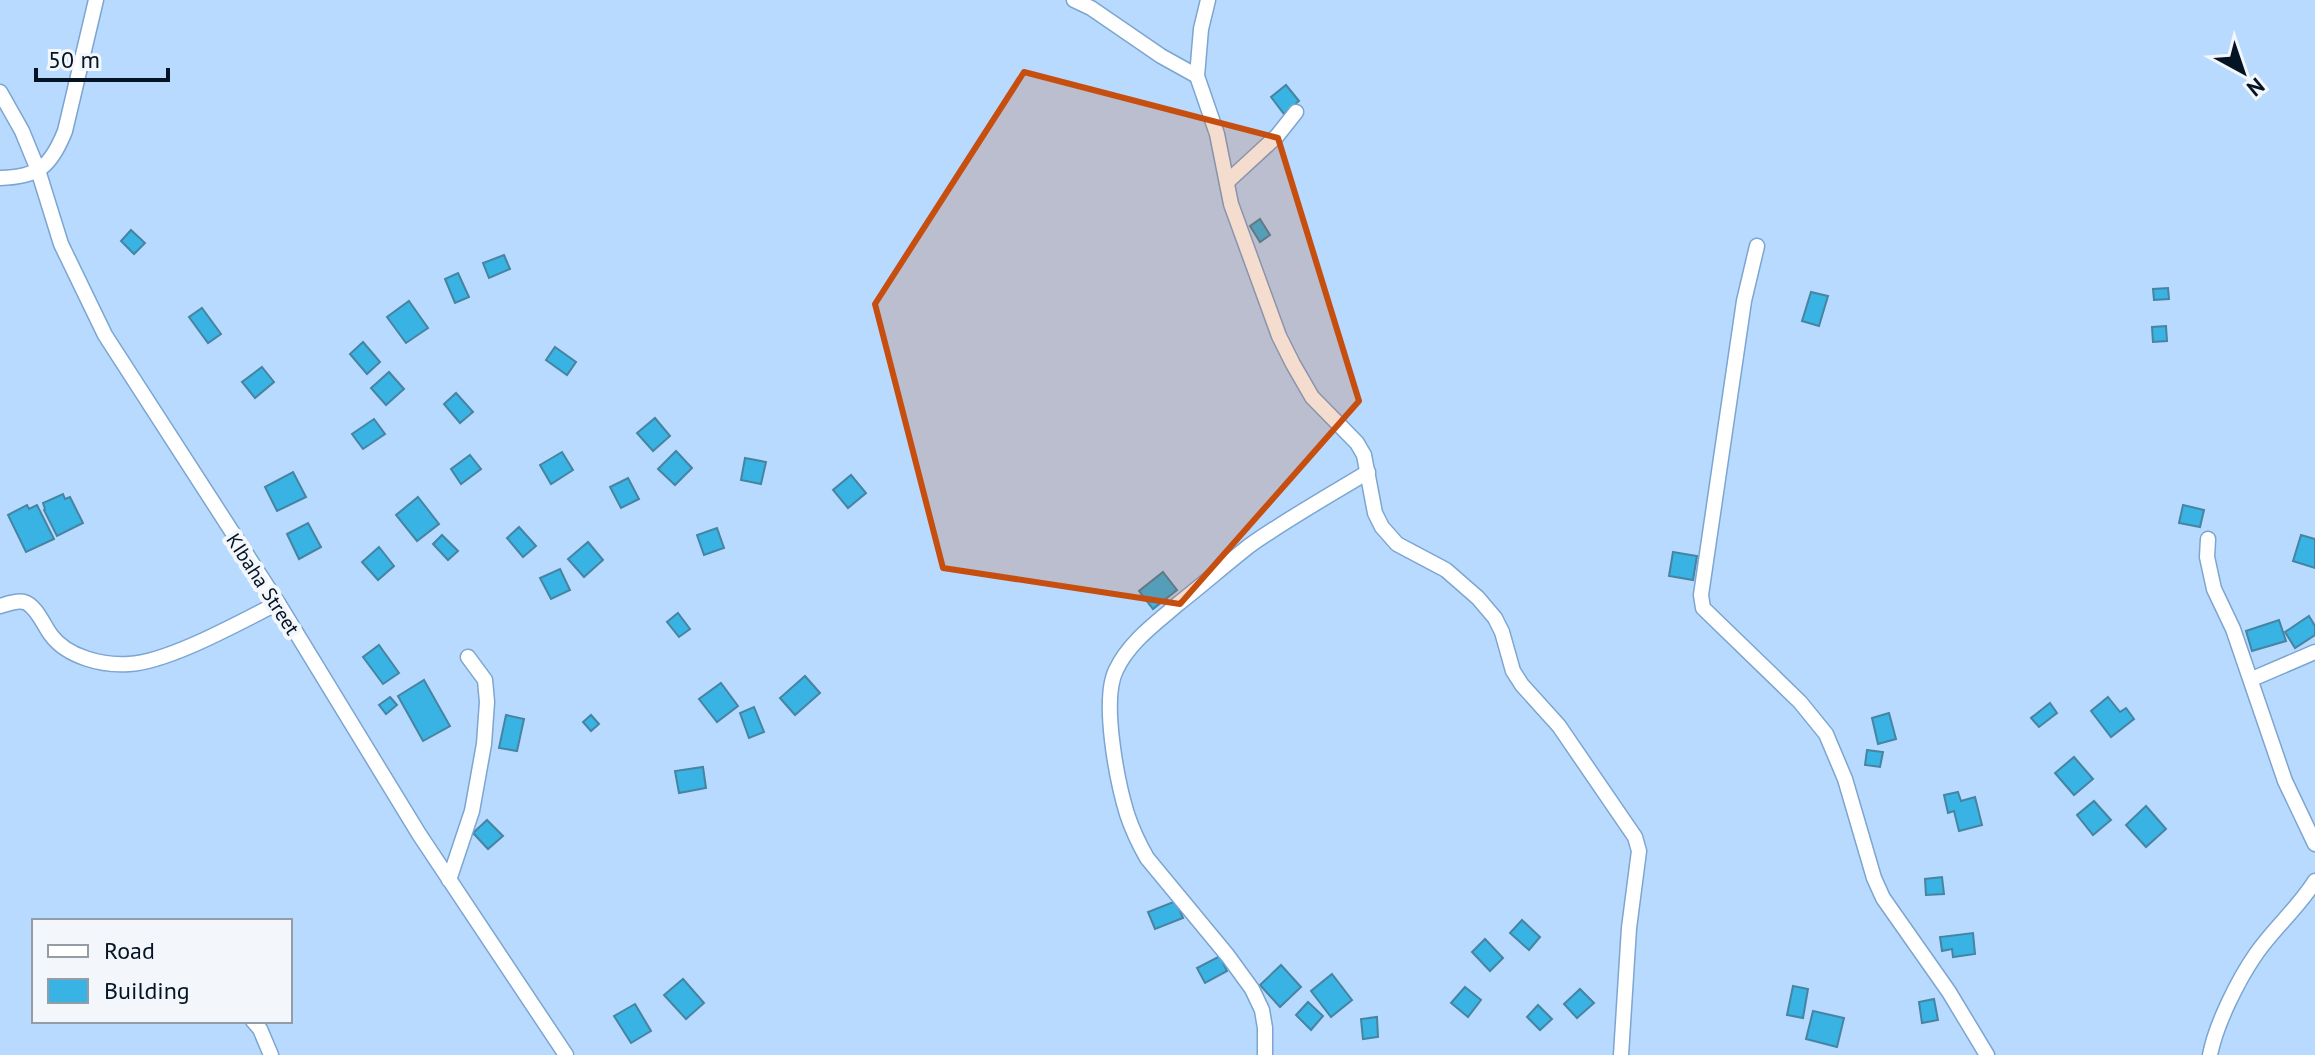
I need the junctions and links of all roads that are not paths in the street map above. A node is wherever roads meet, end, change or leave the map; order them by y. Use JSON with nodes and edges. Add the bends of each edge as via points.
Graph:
{"nodes":[{"id":1,"x":96,"y":0,"type":"edge"},
{"id":2,"x":1074,"y":0,"type":"edge"},
{"id":3,"x":1208,"y":0,"type":"edge"},
{"id":4,"x":1197,"y":76,"type":"junction"},
{"id":5,"x":0,"y":92,"type":"edge"},
{"id":6,"x":1296,"y":112,"type":"dead end"},
{"id":7,"x":38,"y":170,"type":"junction"},
{"id":8,"x":0,"y":178,"type":"edge"},
{"id":9,"x":1227,"y":182,"type":"junction"},
{"id":10,"x":1757,"y":246,"type":"dead end"},
{"id":11,"x":1368,"y":472,"type":"junction"},
{"id":12,"x":2208,"y":539,"type":"dead end"},
{"id":13,"x":278,"y":603,"type":"junction"},
{"id":14,"x":0,"y":606,"type":"edge"},
{"id":15,"x":2315,"y":652,"type":"edge"},
{"id":16,"x":468,"y":657,"type":"dead end"},
{"id":17,"x":2252,"y":679,"type":"junction"},
{"id":18,"x":2315,"y":844,"type":"edge"},
{"id":19,"x":449,"y":880,"type":"junction"},
{"id":20,"x":2315,"y":881,"type":"edge"},
{"id":21,"x":255,"y":1023,"type":"edge"},
{"id":22,"x":271,"y":1055,"type":"edge"},
{"id":23,"x":566,"y":1055,"type":"edge"},
{"id":24,"x":1265,"y":1055,"type":"edge"},
{"id":25,"x":1621,"y":1055,"type":"edge"},
{"id":26,"x":1987,"y":1055,"type":"edge"},
{"id":27,"x":2210,"y":1055,"type":"edge"}],
"edges":[{"from":1,"to":7,"type":"street","via":[[65,131],[52,157]]},
{"from":2,"to":4,"type":"street"},
{"from":3,"to":4,"type":"street"},
{"from":4,"to":9,"type":"street","via":[[1215,124]]},
{"from":5,"to":7,"type":"street","name":"KIbaha Street"},
{"from":6,"to":9,"type":"street"},
{"from":7,"to":8,"type":"street"},
{"from":7,"to":13,"type":"street","name":"KIbaha Street","via":[[61,244],[105,335]]},
{"from":9,"to":11,"type":"street","via":[[1279,336],[1312,397],[1357,443]]},
{"from":10,"to":26,"type":"street","via":[[1744,301],[1703,608],[1826,734],[1883,898]]},
{"from":11,"to":24,"type":"street","via":[[1250,546],[1166,614],[1122,659],[1110,692],[1120,785],[1137,841],[1252,989],[1262,1010]]},
{"from":11,"to":25,"type":"street","via":[[1382,527],[1397,544],[1446,570],[1495,618],[1513,671],[1559,726],[1635,837],[1639,851]]},
{"from":12,"to":17,"type":"street","via":[[2214,589]]},
{"from":13,"to":14,"type":"street","via":[[192,644],[131,664],[74,654],[53,638],[30,605]]},
{"from":13,"to":19,"type":"street","name":"KIbaha Street"},
{"from":15,"to":17,"type":"street"},
{"from":16,"to":19,"type":"street","via":[[485,680],[484,744],[472,811]]},
{"from":17,"to":18,"type":"street","via":[[2281,770]]},
{"from":19,"to":23,"type":"street","name":"KIbaha Street"},
{"from":20,"to":27,"type":"street","via":[[2256,954],[2232,995]]},
{"from":21,"to":22,"type":"street"}]}
